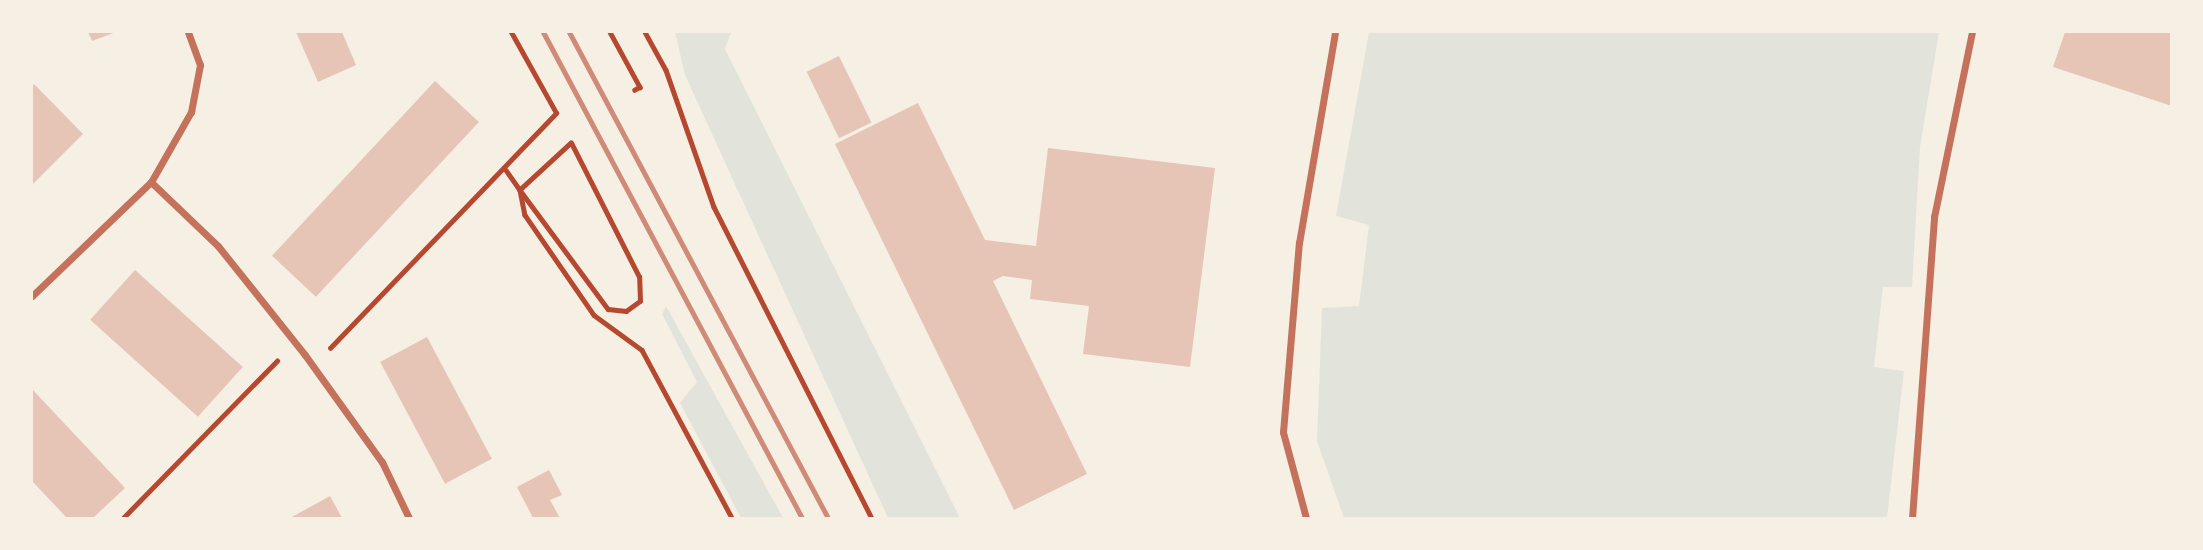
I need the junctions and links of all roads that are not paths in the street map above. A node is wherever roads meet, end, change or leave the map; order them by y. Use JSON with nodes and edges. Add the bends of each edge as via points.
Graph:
{"nodes":[{"id":1,"x":188,"y":32,"type":"edge"},
{"id":2,"x":1335,"y":32,"type":"edge"},
{"id":3,"x":1972,"y":32,"type":"edge"},
{"id":4,"x":152,"y":181,"type":"junction"},
{"id":5,"x":32,"y":296,"type":"edge"},
{"id":6,"x":409,"y":519,"type":"edge"},
{"id":7,"x":1306,"y":519,"type":"edge"},
{"id":8,"x":1912,"y":519,"type":"edge"}],
"edges":[{"from":1,"to":4,"type":"street","via":[[200,65],[191,112]]},
{"from":2,"to":7,"type":"street","via":[[1299,243],[1283,432]]},
{"from":3,"to":8,"type":"street","via":[[1934,217]]},
{"from":4,"to":5,"type":"street"},
{"from":4,"to":6,"type":"street","via":[[218,246],[295,342],[382,462]]}]}
